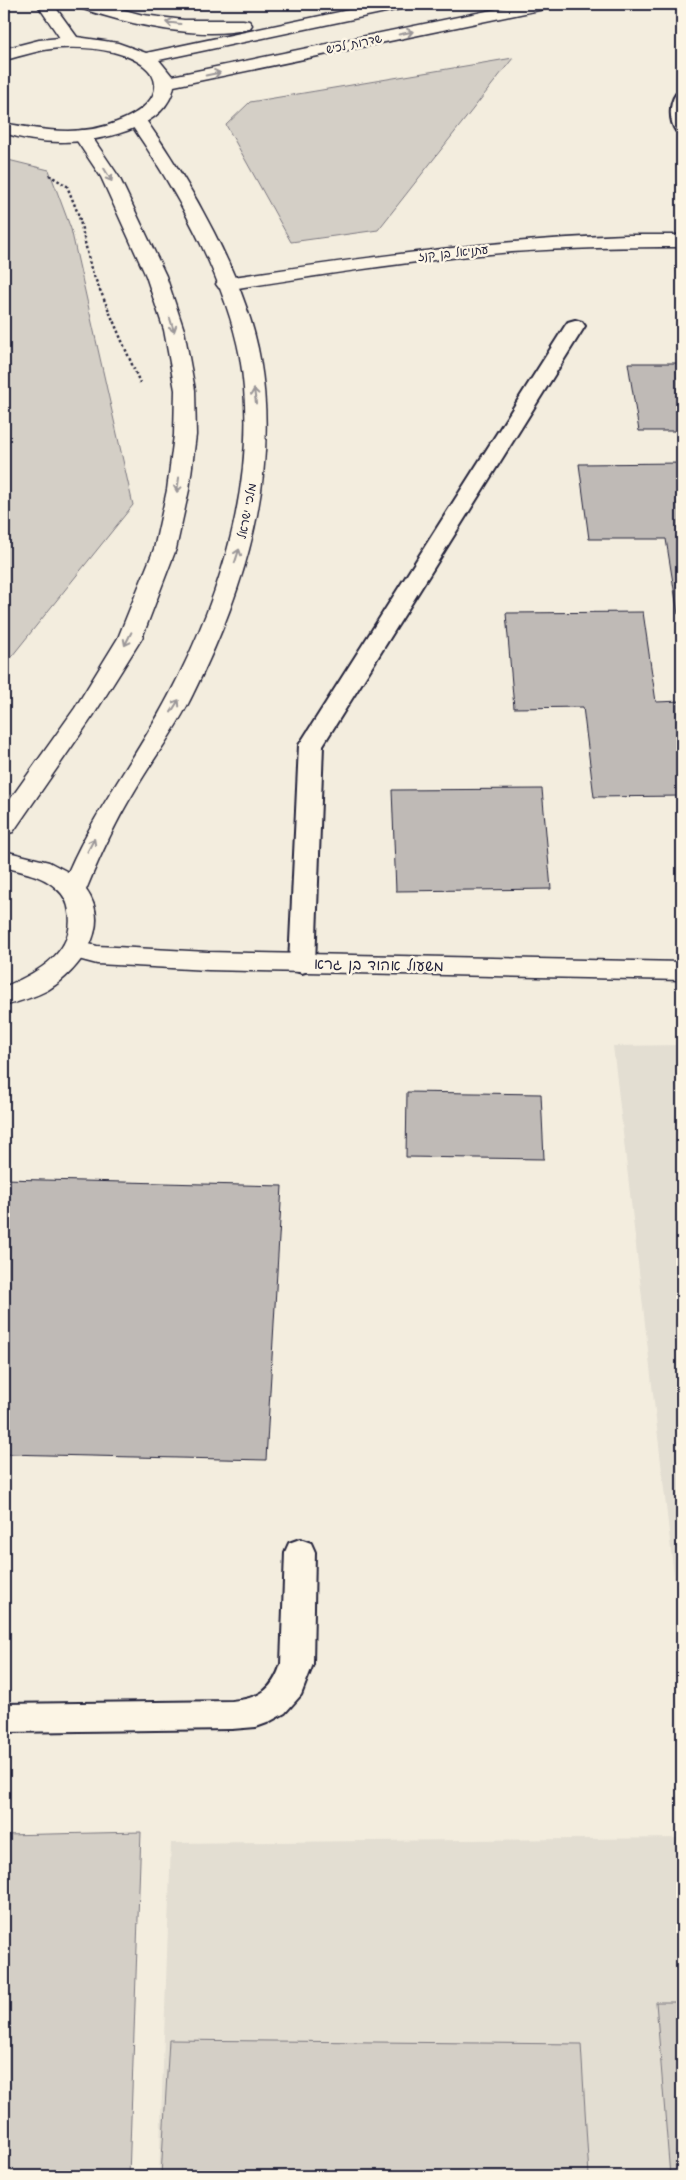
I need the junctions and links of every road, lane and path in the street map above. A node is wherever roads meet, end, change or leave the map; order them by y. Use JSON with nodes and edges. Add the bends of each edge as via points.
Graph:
{"nodes":[{"id":1,"x":46,"y":4,"type":"edge"},
{"id":2,"x":86,"y":4,"type":"edge"},
{"id":3,"x":400,"y":4,"type":"edge"},
{"id":4,"x":544,"y":4,"type":"edge"},
{"id":5,"x":344,"y":14,"type":"junction"},
{"id":6,"x":72,"y":42,"type":"junction"},
{"id":7,"x":5,"y":52,"type":"edge"},
{"id":8,"x":145,"y":58,"type":"junction"},
{"id":9,"x":165,"y":83,"type":"junction"},
{"id":10,"x":682,"y":98,"type":"edge"},
{"id":11,"x":137,"y":120,"type":"junction"},
{"id":12,"x":682,"y":127,"type":"edge"},
{"id":13,"x":4,"y":128,"type":"edge"},
{"id":14,"x":82,"y":135,"type":"junction"},
{"id":15,"x":67,"y":186,"type":"dead end"},
{"id":16,"x":682,"y":241,"type":"edge"},
{"id":17,"x":226,"y":284,"type":"junction"},
{"id":18,"x":575,"y":326,"type":"dead end"},
{"id":19,"x":141,"y":385,"type":"dead end"},
{"id":20,"x":4,"y":826,"type":"edge"},
{"id":21,"x":4,"y":858,"type":"edge"},
{"id":22,"x":73,"y":890,"type":"junction"},
{"id":23,"x":76,"y":950,"type":"junction"},
{"id":24,"x":302,"y":964,"type":"junction"},
{"id":25,"x":682,"y":971,"type":"edge"},
{"id":26,"x":4,"y":997,"type":"edge"},
{"id":27,"x":300,"y":1552,"type":"dead end"},
{"id":28,"x":4,"y":1718,"type":"edge"}],
"edges":[{"from":1,"to":6,"type":"street"},
{"from":5,"to":2,"type":"street","one_way":true,"via":[[219,27],[145,19]]},
{"from":3,"to":5,"type":"street"},
{"from":9,"to":4,"type":"street","name":"שדרות לכיש","one_way":true},
{"from":5,"to":8,"type":"street"},
{"from":6,"to":7,"type":"street"},
{"from":6,"to":8,"type":"street","via":[[105,45]]},
{"from":8,"to":9,"type":"street","via":[[162,74]]},
{"from":9,"to":11,"type":"street","via":[[159,102]]},
{"from":10,"to":12,"type":"lane","via":[[679,110]]},
{"from":11,"to":14,"type":"street"},
{"from":11,"to":17,"type":"street","name":"מלכי ישראל","via":[[183,190]]},
{"from":13,"to":14,"type":"street","via":[[45,136]]},
{"from":14,"to":20,"type":"street","one_way":true,"via":[[110,177],[156,276],[174,330],[185,390],[184,444],[165,549],[130,638],[85,711]]},
{"from":15,"to":19,"type":"path","via":[[91,269]]},
{"from":16,"to":17,"type":"street","name":"עתניאל בן קנז","via":[[575,242],[479,249]]},
{"from":22,"to":17,"type":"street","name":"מלכי ישראל","one_way":true,"via":[[89,850],[180,697],[217,620],[241,545],[255,473],[257,411],[250,358],[238,311]]},
{"from":18,"to":24,"type":"lane","via":[[311,745]]},
{"from":21,"to":22,"type":"street","via":[[25,861],[53,873]]},
{"from":22,"to":23,"type":"street","via":[[84,910],[84,931]]},
{"from":23,"to":24,"type":"street","name":"משעול אהוד בן גרא","via":[[106,955]]},
{"from":23,"to":26,"type":"street","via":[[58,971],[34,986]]},
{"from":24,"to":25,"type":"street","name":"משעול אהוד בן גרא"},
{"from":27,"to":28,"type":"lane","via":[[297,1664],[290,1685],[274,1703],[256,1712],[232,1715]]}]}
